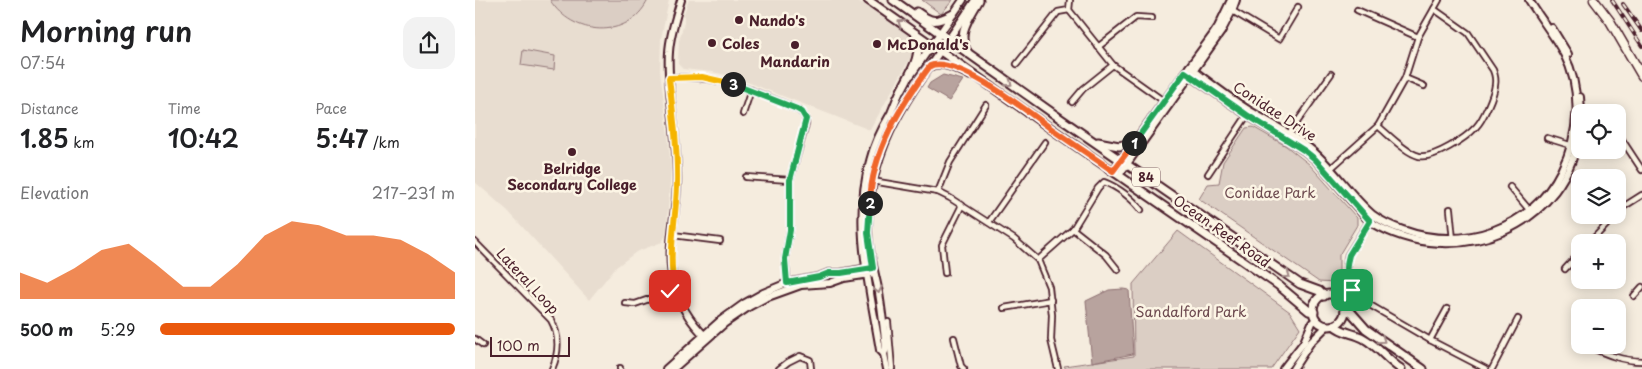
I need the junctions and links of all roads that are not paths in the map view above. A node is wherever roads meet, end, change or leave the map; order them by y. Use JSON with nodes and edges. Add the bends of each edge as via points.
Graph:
{"nodes":[{"id":1,"x":681,"y":0,"type":"edge"},
{"id":2,"x":868,"y":0,"type":"edge"},
{"id":3,"x":893,"y":0,"type":"edge"},
{"id":4,"x":900,"y":0,"type":"edge"},
{"id":5,"x":963,"y":0,"type":"edge"},
{"id":6,"x":975,"y":0,"type":"edge"},
{"id":7,"x":979,"y":0,"type":"edge"},
{"id":8,"x":1070,"y":0,"type":"edge"},
{"id":9,"x":1231,"y":0,"type":"edge"},
{"id":10,"x":1235,"y":0,"type":"edge"},
{"id":11,"x":1439,"y":0,"type":"edge"},
{"id":12,"x":1529,"y":0,"type":"edge"},
{"id":13,"x":1534,"y":0,"type":"edge"},
{"id":14,"x":1595,"y":0,"type":"edge"},
{"id":15,"x":1298,"y":7,"type":"dead end"},
{"id":16,"x":1434,"y":9,"type":"junction"},
{"id":17,"x":1069,"y":10,"type":"junction"},
{"id":18,"x":1230,"y":10,"type":"junction"},
{"id":19,"x":1357,"y":10,"type":"dead end"},
{"id":20,"x":953,"y":14,"type":"junction"},
{"id":21,"x":1152,"y":18,"type":"dead end"},
{"id":22,"x":915,"y":33,"type":"junction"},
{"id":23,"x":940,"y":34,"type":"junction"},
{"id":24,"x":1418,"y":36,"type":"junction"},
{"id":25,"x":949,"y":40,"type":"junction"},
{"id":26,"x":933,"y":45,"type":"junction"},
{"id":27,"x":1098,"y":47,"type":"junction"},
{"id":28,"x":941,"y":51,"type":"junction"},
{"id":29,"x":969,"y":55,"type":"junction"},
{"id":30,"x":1017,"y":64,"type":"dead end"},
{"id":31,"x":1113,"y":65,"type":"junction"},
{"id":32,"x":930,"y":66,"type":"junction"},
{"id":33,"x":1189,"y":71,"type":"junction"},
{"id":34,"x":1331,"y":74,"type":"dead end"},
{"id":35,"x":1642,"y":76,"type":"edge"},
{"id":36,"x":669,"y":78,"type":"junction"},
{"id":37,"x":1405,"y":78,"type":"junction"},
{"id":38,"x":1424,"y":86,"type":"dead end"},
{"id":39,"x":901,"y":89,"type":"junction"},
{"id":40,"x":751,"y":90,"type":"junction"},
{"id":41,"x":999,"y":91,"type":"junction"},
{"id":42,"x":909,"y":95,"type":"junction"},
{"id":43,"x":1072,"y":102,"type":"dead end"},
{"id":44,"x":1166,"y":103,"type":"junction"},
{"id":45,"x":895,"y":104,"type":"junction"},
{"id":46,"x":1578,"y":104,"type":"edge"},
{"id":47,"x":1579,"y":104,"type":"edge"},
{"id":48,"x":986,"y":105,"type":"dead end"},
{"id":49,"x":1248,"y":113,"type":"junction"},
{"id":50,"x":743,"y":114,"type":"dead end"},
{"id":51,"x":1378,"y":126,"type":"junction"},
{"id":52,"x":1288,"y":136,"type":"junction"},
{"id":53,"x":1547,"y":138,"type":"dead end"},
{"id":54,"x":1093,"y":141,"type":"junction"},
{"id":55,"x":1045,"y":142,"type":"dead end"},
{"id":56,"x":1135,"y":142,"type":"junction"},
{"id":57,"x":1571,"y":145,"type":"edge"},
{"id":58,"x":1626,"y":146,"type":"edge"},
{"id":59,"x":1571,"y":157,"type":"edge"},
{"id":60,"x":1124,"y":163,"type":"junction"},
{"id":61,"x":1329,"y":170,"type":"junction"},
{"id":62,"x":1642,"y":170,"type":"edge"},
{"id":63,"x":1116,"y":173,"type":"junction"},
{"id":64,"x":1208,"y":174,"type":"dead end"},
{"id":65,"x":746,"y":177,"type":"dead end"},
{"id":66,"x":790,"y":180,"type":"junction"},
{"id":67,"x":869,"y":180,"type":"junction"},
{"id":68,"x":1510,"y":187,"type":"dead end"},
{"id":69,"x":938,"y":192,"type":"junction"},
{"id":70,"x":1642,"y":195,"type":"edge"},
{"id":71,"x":962,"y":205,"type":"junction"},
{"id":72,"x":1626,"y":205,"type":"edge"},
{"id":73,"x":1450,"y":209,"type":"dead end"},
{"id":74,"x":1141,"y":210,"type":"dead end"},
{"id":75,"x":1531,"y":212,"type":"junction"},
{"id":76,"x":1372,"y":218,"type":"junction"},
{"id":77,"x":989,"y":222,"type":"junction"},
{"id":78,"x":1607,"y":224,"type":"edge"},
{"id":79,"x":1073,"y":229,"type":"junction"},
{"id":80,"x":1598,"y":234,"type":"edge"},
{"id":81,"x":673,"y":236,"type":"junction"},
{"id":82,"x":1453,"y":241,"type":"junction"},
{"id":83,"x":475,"y":242,"type":"edge"},
{"id":84,"x":720,"y":242,"type":"dead end"},
{"id":85,"x":1038,"y":260,"type":"junction"},
{"id":86,"x":1571,"y":263,"type":"edge"},
{"id":87,"x":1565,"y":269,"type":"dead end"},
{"id":88,"x":1118,"y":270,"type":"dead end"},
{"id":89,"x":870,"y":271,"type":"junction"},
{"id":90,"x":945,"y":273,"type":"dead end"},
{"id":91,"x":788,"y":286,"type":"junction"},
{"id":92,"x":1642,"y":287,"type":"edge"},
{"id":93,"x":675,"y":290,"type":"junction"},
{"id":94,"x":1324,"y":296,"type":"junction"},
{"id":95,"x":1634,"y":296,"type":"dead end"},
{"id":96,"x":1051,"y":300,"type":"junction"},
{"id":97,"x":625,"y":303,"type":"dead end"},
{"id":98,"x":1003,"y":308,"type":"dead end"},
{"id":99,"x":1447,"y":309,"type":"dead end"},
{"id":100,"x":1345,"y":310,"type":"junction"},
{"id":101,"x":1315,"y":315,"type":"junction"},
{"id":102,"x":1518,"y":319,"type":"dead end"},
{"id":103,"x":889,"y":322,"type":"dead end"},
{"id":104,"x":1331,"y":325,"type":"junction"},
{"id":105,"x":705,"y":337,"type":"junction"},
{"id":106,"x":954,"y":338,"type":"dead end"},
{"id":107,"x":475,"y":339,"type":"edge"},
{"id":108,"x":1430,"y":340,"type":"junction"},
{"id":109,"x":483,"y":345,"type":"dead end"},
{"id":110,"x":1606,"y":354,"type":"edge"},
{"id":111,"x":1642,"y":361,"type":"edge"},
{"id":112,"x":674,"y":367,"type":"edge"},
{"id":113,"x":552,"y":369,"type":"edge"},
{"id":114,"x":666,"y":369,"type":"edge"},
{"id":115,"x":779,"y":369,"type":"edge"},
{"id":116,"x":811,"y":369,"type":"edge"},
{"id":117,"x":887,"y":369,"type":"edge"},
{"id":118,"x":892,"y":369,"type":"edge"},
{"id":119,"x":964,"y":369,"type":"edge"},
{"id":120,"x":1058,"y":369,"type":"edge"},
{"id":121,"x":1283,"y":369,"type":"edge"},
{"id":122,"x":1293,"y":369,"type":"edge"},
{"id":123,"x":1401,"y":369,"type":"edge"},
{"id":124,"x":1423,"y":369,"type":"edge"},
{"id":125,"x":1486,"y":369,"type":"edge"},
{"id":126,"x":1492,"y":369,"type":"edge"}],
"edges":[{"from":1,"to":36,"type":"street","via":[[669,45]]},
{"from":22,"to":2,"type":"main road","name":"Ocean Reef Road","number":"84","one_way":true},
{"from":3,"to":23,"type":"main road","name":"Ocean Reef Road","number":"84"},
{"from":4,"to":20,"type":"main road","via":[[930,20],[937,21]]},
{"from":5,"to":20,"type":"street"},
{"from":6,"to":25,"type":"street"},
{"from":7,"to":29,"type":"main road","via":[[963,28],[962,42]]},
{"from":8,"to":17,"type":"street"},
{"from":9,"to":18,"type":"street"},
{"from":10,"to":18,"type":"street"},
{"from":11,"to":16,"type":"street"},
{"from":12,"to":46,"type":"street","name":"Conidae Drive","via":[[1564,54]]},
{"from":13,"to":47,"type":"street","name":"Conidae Drive","via":[[1572,63]]},
{"from":14,"to":35,"type":"highway"},
{"from":15,"to":18,"type":"street","via":[[1279,38]]},
{"from":16,"to":24,"type":"street"},
{"from":16,"to":51,"type":"street","via":[[1468,33],[1493,70],[1495,87],[1480,122],[1442,151],[1425,156],[1412,153]]},
{"from":17,"to":27,"type":"street"},
{"from":17,"to":30,"type":"street","via":[[1058,12]]},
{"from":18,"to":33,"type":"street","via":[[1221,32]]},
{"from":19,"to":24,"type":"street"},
{"from":20,"to":23,"type":"street"},
{"from":21,"to":27,"type":"street","via":[[1136,17]]},
{"from":22,"to":26,"type":"main road","name":"Ocean Reef Road","number":"84"},
{"from":22,"to":39,"type":"main road","via":[[919,47],[917,59]]},
{"from":23,"to":25,"type":"main road","name":"Ocean Reef Road","number":"84"},
{"from":23,"to":26,"type":"street"},
{"from":24,"to":37,"type":"street"},
{"from":25,"to":28,"type":"street"},
{"from":25,"to":29,"type":"main road","name":"Ocean Reef Road","number":"84"},
{"from":26,"to":28,"type":"main road","name":"Ocean Reef Road","number":"84"},
{"from":26,"to":39,"type":"street"},
{"from":27,"to":31,"type":"street"},
{"from":28,"to":32,"type":"street"},
{"from":28,"to":41,"type":"main road","name":"Ocean Reef Road","number":"84"},
{"from":29,"to":54,"type":"main road","name":"Ocean Reef Road","number":"84","one_way":true},
{"from":31,"to":43,"type":"street"},
{"from":31,"to":44,"type":"street"},
{"from":32,"to":41,"type":"main road","via":[[941,64],[957,68]]},
{"from":32,"to":42,"type":"street"},
{"from":33,"to":44,"type":"street"},
{"from":33,"to":49,"type":"street","name":"Conidae Drive"},
{"from":34,"to":52,"type":"street"},
{"from":36,"to":40,"type":"street","via":[[711,78]]},
{"from":36,"to":81,"type":"street","via":[[677,175]]},
{"from":37,"to":38,"type":"street"},
{"from":37,"to":51,"type":"street"},
{"from":39,"to":45,"type":"street"},
{"from":40,"to":50,"type":"street"},
{"from":40,"to":66,"type":"street","via":[[797,109],[806,119]]},
{"from":41,"to":63,"type":"main road","name":"Ocean Reef Road","number":"84"},
{"from":42,"to":45,"type":"street","via":[[902,103]]},
{"from":42,"to":67,"type":"street"},
{"from":44,"to":56,"type":"street"},
{"from":44,"to":60,"type":"street"},
{"from":45,"to":67,"type":"street","via":[[870,160]]},
{"from":48,"to":69,"type":"street","via":[[950,162]]},
{"from":49,"to":52,"type":"street","name":"Conidae Drive"},
{"from":49,"to":64,"type":"street"},
{"from":51,"to":61,"type":"street"},
{"from":52,"to":61,"type":"street","name":"Conidae Drive"},
{"from":53,"to":57,"type":"street"},
{"from":54,"to":56,"type":"main road","via":[[1119,146]]},
{"from":54,"to":60,"type":"main road","name":"Ocean Reef Road","number":"84"},
{"from":55,"to":77,"type":"street"},
{"from":56,"to":60,"type":"street"},
{"from":58,"to":62,"type":"street"},
{"from":59,"to":75,"type":"street","name":"Conidae Drive","via":[[1559,185]]},
{"from":60,"to":63,"type":"street"},
{"from":60,"to":94,"type":"main road","name":"Ocean Reef Road","number":"84","one_way":true,"via":[[1300,284]]},
{"from":61,"to":76,"type":"street","name":"Conidae Drive"},
{"from":63,"to":101,"type":"main road","name":"Ocean Reef Road","number":"84","via":[[1278,285]]},
{"from":65,"to":66,"type":"street"},
{"from":66,"to":91,"type":"street","via":[[790,230],[785,259]]},
{"from":67,"to":69,"type":"street"},
{"from":67,"to":89,"type":"street","via":[[862,222]]},
{"from":68,"to":75,"type":"street"},
{"from":69,"to":71,"type":"street"},
{"from":70,"to":72,"type":"street"},
{"from":71,"to":77,"type":"street"},
{"from":71,"to":90,"type":"street","via":[[942,245]]},
{"from":73,"to":82,"type":"street"},
{"from":74,"to":79,"type":"street","via":[[1135,202],[1104,182]]},
{"from":75,"to":82,"type":"street","name":"Conidae Drive","via":[[1510,229],[1493,237]]},
{"from":76,"to":82,"type":"street","name":"Conidae Drive","via":[[1395,233],[1421,241],[1437,244]]},
{"from":76,"to":108,"type":"street","via":[[1347,261],[1347,277],[1352,290],[1363,301]]},
{"from":77,"to":85,"type":"street"},
{"from":78,"to":80,"type":"street"},
{"from":79,"to":85,"type":"street"},
{"from":79,"to":88,"type":"street","via":[[1106,255]]},
{"from":81,"to":84,"type":"street"},
{"from":81,"to":93,"type":"street","via":[[671,260]]},
{"from":83,"to":113,"type":"street","name":"Lateral Loop","via":[[551,320],[558,340]]},
{"from":85,"to":96,"type":"street"},
{"from":86,"to":87,"type":"street"},
{"from":89,"to":91,"type":"street","via":[[829,273]]},
{"from":89,"to":117,"type":"street","via":[[881,310]]},
{"from":91,"to":105,"type":"street","via":[[763,293],[745,303]]},
{"from":92,"to":95,"type":"street"},
{"from":93,"to":97,"type":"street","via":[[635,304]]},
{"from":93,"to":105,"type":"street","via":[[687,314]]},
{"from":94,"to":100,"type":"main road","number":"84","via":[[1338,297]]},
{"from":94,"to":101,"type":"main road","via":[[1316,302]]},
{"from":96,"to":98,"type":"street"},
{"from":96,"to":120,"type":"street","via":[[1051,340]]},
{"from":99,"to":108,"type":"street"},
{"from":100,"to":104,"type":"main road","via":[[1342,319]]},
{"from":100,"to":124,"type":"main road","number":"84","one_way":true},
{"from":101,"to":104,"type":"main road","number":"84","via":[[1320,323]]},
{"from":101,"to":121,"type":"street","via":[[1304,342]]},
{"from":102,"to":126,"type":"street"},
{"from":103,"to":118,"type":"street"},
{"from":104,"to":122,"type":"street","via":[[1310,343]]},
{"from":104,"to":123,"type":"main road","number":"84","via":[[1362,337]]},
{"from":105,"to":112,"type":"street"},
{"from":106,"to":119,"type":"street"},
{"from":107,"to":109,"type":"street"},
{"from":108,"to":125,"type":"street"},
{"from":110,"to":111,"type":"street"},
{"from":112,"to":114,"type":"street"},
{"from":115,"to":116,"type":"street","via":[[801,356],[810,360]]}]}
